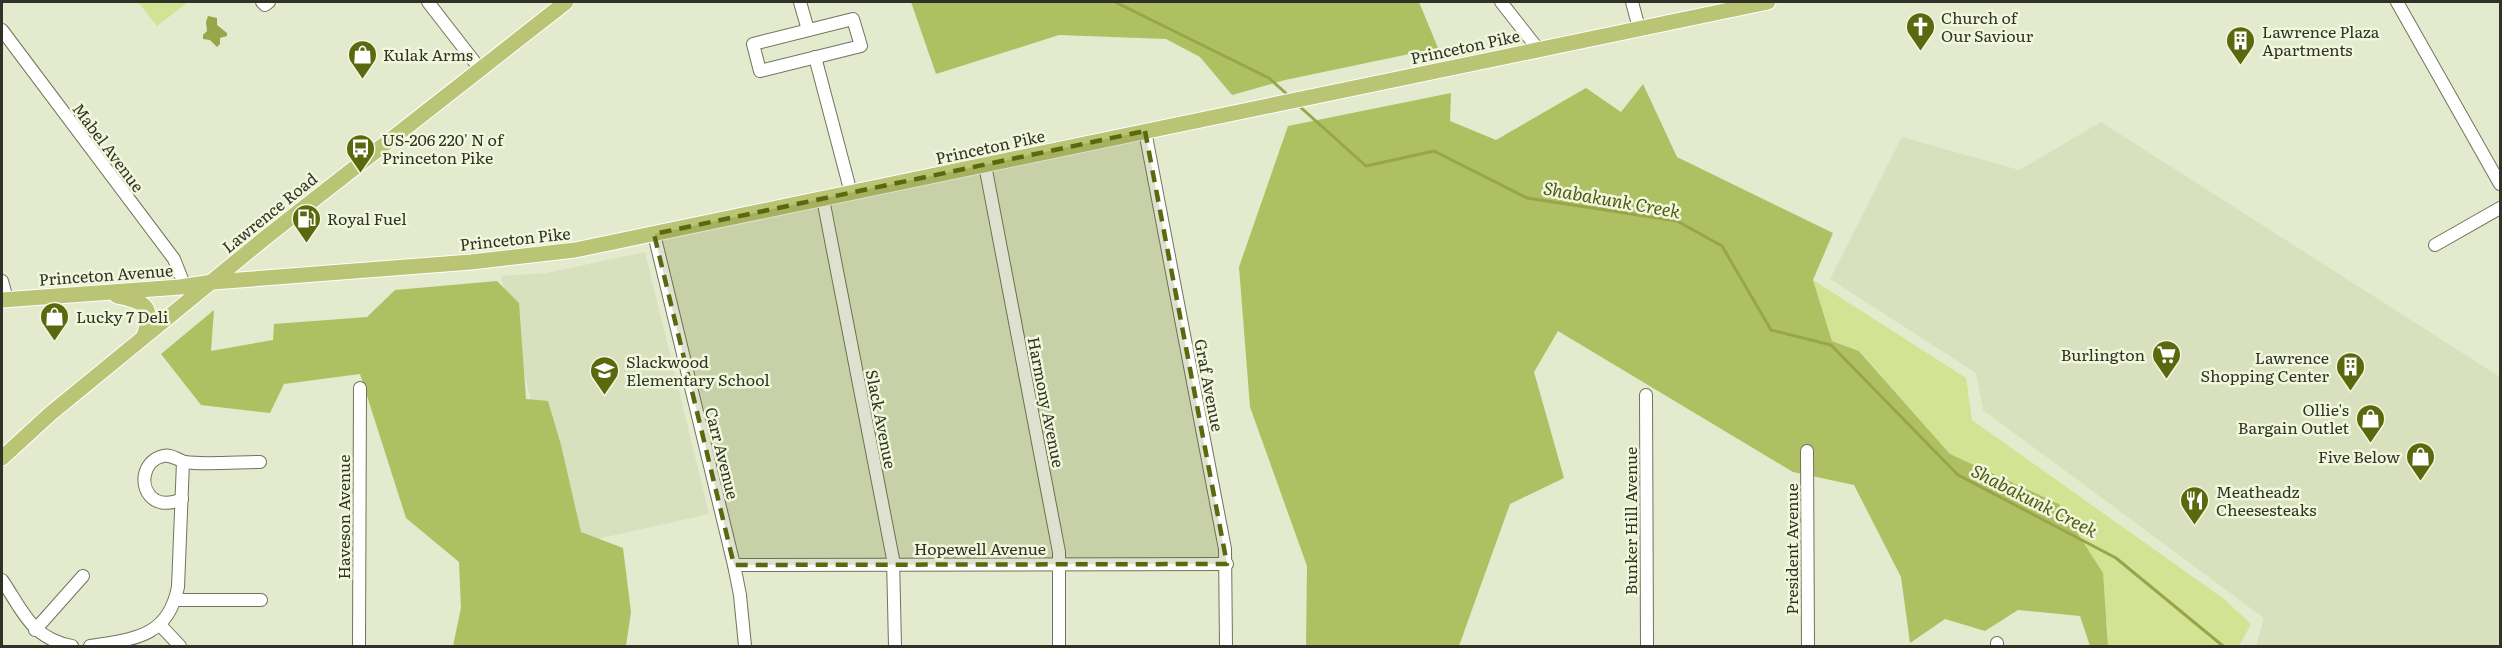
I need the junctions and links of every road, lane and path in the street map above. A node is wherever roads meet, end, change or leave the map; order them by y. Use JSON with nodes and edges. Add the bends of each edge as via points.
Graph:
{"nodes":[{"id":1,"x":262,"y":2,"type":"edge"},
{"id":2,"x":269,"y":2,"type":"edge"},
{"id":3,"x":428,"y":2,"type":"edge"},
{"id":4,"x":566,"y":2,"type":"edge"},
{"id":5,"x":800,"y":2,"type":"edge"},
{"id":6,"x":1501,"y":2,"type":"edge"},
{"id":7,"x":1632,"y":2,"type":"edge"},
{"id":8,"x":1768,"y":2,"type":"edge"},
{"id":9,"x":2397,"y":2,"type":"edge"},
{"id":10,"x":1639,"y":28,"type":"junction"},
{"id":11,"x":2,"y":30,"type":"edge"},
{"id":12,"x":808,"y":30,"type":"junction"},
{"id":13,"x":1538,"y":49,"type":"junction"},
{"id":14,"x":815,"y":57,"type":"junction"},
{"id":15,"x":480,"y":69,"type":"junction"},
{"id":16,"x":1145,"y":131,"type":"junction"},
{"id":17,"x":985,"y":165,"type":"junction"},
{"id":18,"x":2500,"y":184,"type":"edge"},
{"id":19,"x":850,"y":193,"type":"junction"},
{"id":20,"x":823,"y":199,"type":"junction"},
{"id":21,"x":2500,"y":208,"type":"edge"},
{"id":22,"x":654,"y":234,"type":"junction"},
{"id":23,"x":2434,"y":245,"type":"dead end"},
{"id":24,"x":2,"y":281,"type":"edge"},
{"id":25,"x":213,"y":282,"type":"junction"},
{"id":26,"x":185,"y":287,"type":"junction"},
{"id":27,"x":99,"y":293,"type":"junction"},
{"id":28,"x":4,"y":300,"type":"edge"},
{"id":29,"x":144,"y":336,"type":"junction"},
{"id":30,"x":360,"y":388,"type":"dead end"},
{"id":31,"x":1646,"y":394,"type":"dead end"},
{"id":32,"x":1807,"y":451,"type":"dead end"},
{"id":33,"x":2,"y":458,"type":"edge"},
{"id":34,"x":183,"y":462,"type":"junction"},
{"id":35,"x":260,"y":462,"type":"dead end"},
{"id":36,"x":182,"y":499,"type":"junction"},
{"id":37,"x":1060,"y":564,"type":"junction"},
{"id":38,"x":1227,"y":564,"type":"junction"},
{"id":39,"x":734,"y":565,"type":"junction"},
{"id":40,"x":894,"y":565,"type":"junction"},
{"id":41,"x":83,"y":576,"type":"dead end"},
{"id":42,"x":2,"y":580,"type":"edge"},
{"id":43,"x":176,"y":600,"type":"junction"},
{"id":44,"x":261,"y":600,"type":"dead end"},
{"id":45,"x":160,"y":625,"type":"junction"},
{"id":46,"x":35,"y":630,"type":"junction"},
{"id":47,"x":114,"y":644,"type":"edge"},
{"id":48,"x":64,"y":646,"type":"edge"},
{"id":49,"x":90,"y":646,"type":"edge"},
{"id":50,"x":180,"y":646,"type":"edge"},
{"id":51,"x":359,"y":646,"type":"edge"},
{"id":52,"x":745,"y":646,"type":"edge"},
{"id":53,"x":895,"y":646,"type":"edge"},
{"id":54,"x":1059,"y":646,"type":"edge"},
{"id":55,"x":1226,"y":646,"type":"edge"},
{"id":56,"x":1647,"y":646,"type":"edge"},
{"id":57,"x":1808,"y":646,"type":"edge"}],
"edges":[{"from":1,"to":2,"type":"street"},
{"from":3,"to":15,"type":"street"},
{"from":4,"to":15,"type":"main road","name":"Lawrence Road"},
{"from":5,"to":12,"type":"street"},
{"from":6,"to":13,"type":"street"},
{"from":7,"to":10,"type":"street"},
{"from":8,"to":10,"type":"main road","name":"Princeton Pike"},
{"from":9,"to":18,"type":"street"},
{"from":10,"to":13,"type":"main road","name":"Princeton Pike"},
{"from":11,"to":26,"type":"street","name":"Mabel Avenue","via":[[174,259]]},
{"from":12,"to":14,"type":"street","via":[[853,18],[861,46]]},
{"from":12,"to":14,"type":"street","via":[[753,44],[760,71]]},
{"from":13,"to":16,"type":"main road","name":"Princeton Pike"},
{"from":14,"to":19,"type":"street"},
{"from":15,"to":25,"type":"main road","name":"Lawrence Road"},
{"from":16,"to":17,"type":"main road","name":"Princeton Pike"},
{"from":16,"to":38,"type":"street","name":"Graf Avenue"},
{"from":17,"to":19,"type":"main road","name":"Princeton Pike"},
{"from":17,"to":37,"type":"street","name":"Harmony Avenue"},
{"from":19,"to":20,"type":"main road","name":"Princeton Pike"},
{"from":20,"to":22,"type":"main road","name":"Princeton Pike"},
{"from":20,"to":40,"type":"street","name":"Slack Avenue"},
{"from":21,"to":23,"type":"street"},
{"from":22,"to":25,"type":"main road","name":"Princeton Pike","via":[[524,257]]},
{"from":22,"to":39,"type":"street","name":"Carr Avenue"},
{"from":24,"to":28,"type":"street"},
{"from":25,"to":26,"type":"main road","name":"Princeton Avenue"},
{"from":25,"to":29,"type":"main road","name":"Lawrence Road"},
{"from":26,"to":27,"type":"main road","name":"Princeton Avenue"},
{"from":27,"to":28,"type":"main road","name":"Princeton Avenue"},
{"from":27,"to":29,"type":"main road","via":[[143,304],[150,317]]},
{"from":29,"to":33,"type":"main road","name":"Lawrence Road"},
{"from":30,"to":51,"type":"street","name":"Haveson Avenue"},
{"from":31,"to":56,"type":"street","name":"Bunker Hill Avenue"},
{"from":32,"to":57,"type":"street","name":"President Avenue"},
{"from":34,"to":35,"type":"street"},
{"from":34,"to":36,"type":"street"},
{"from":34,"to":36,"type":"street","via":[[170,456],[154,460],[148,465],[144,480],[154,499],[169,503]]},
{"from":36,"to":43,"type":"street"},
{"from":37,"to":38,"type":"street","name":"Hopewell Avenue"},
{"from":37,"to":40,"type":"street","name":"Hopewell Avenue"},
{"from":37,"to":54,"type":"street","name":"Harmony Avenue"},
{"from":38,"to":55,"type":"street","name":"Graf Avenue"},
{"from":39,"to":40,"type":"street","name":"Hopewell Avenue"},
{"from":39,"to":52,"type":"street","name":"Carr Avenue"},
{"from":40,"to":53,"type":"street","name":"Slack Avenue"},
{"from":41,"to":46,"type":"street"},
{"from":42,"to":46,"type":"street"},
{"from":43,"to":44,"type":"street"},
{"from":43,"to":45,"type":"street"},
{"from":45,"to":47,"type":"street","via":[[137,638]]},
{"from":45,"to":50,"type":"street"},
{"from":46,"to":48,"type":"street"},
{"from":47,"to":49,"type":"street"}]}
